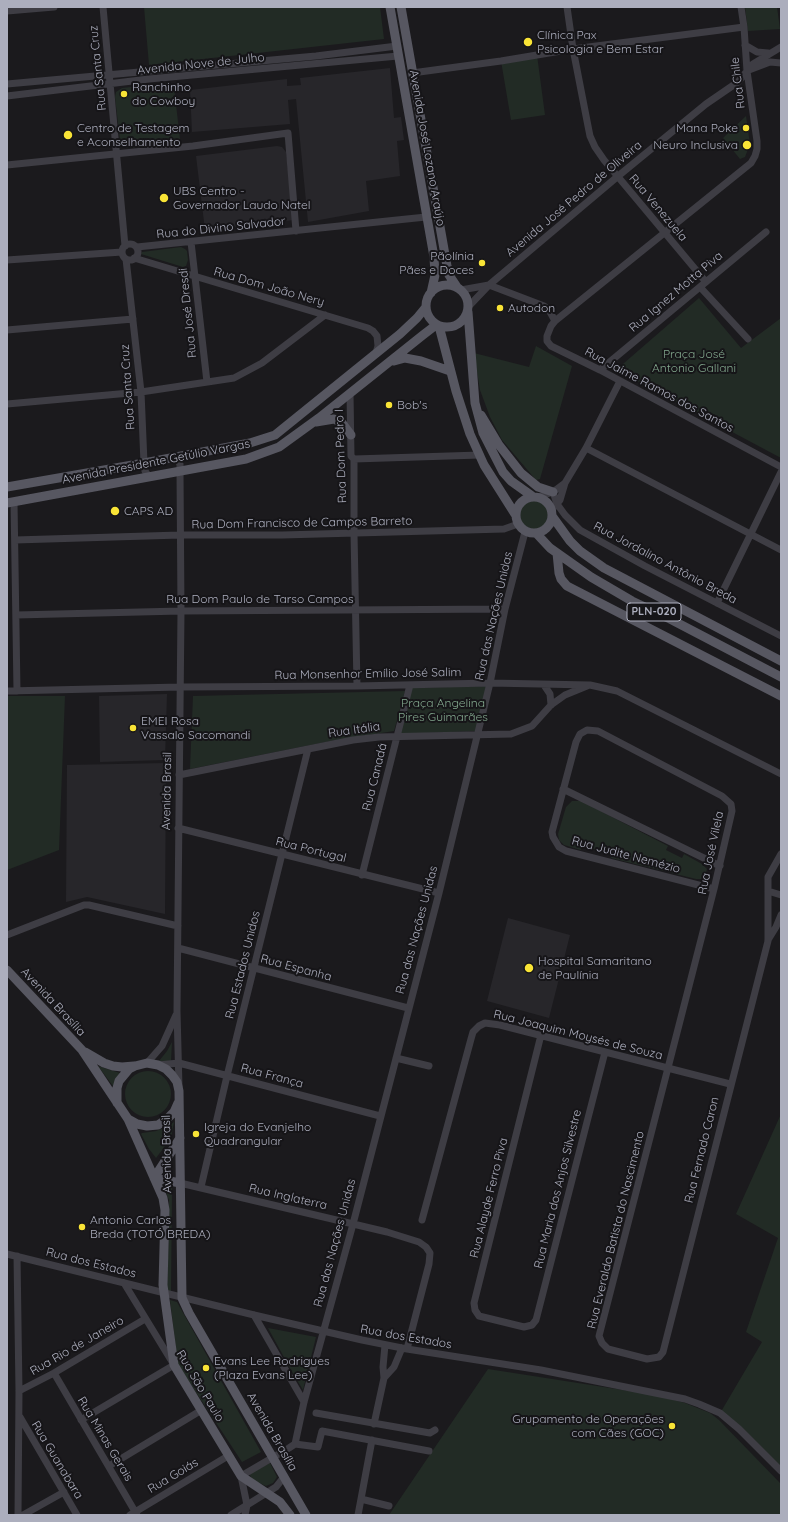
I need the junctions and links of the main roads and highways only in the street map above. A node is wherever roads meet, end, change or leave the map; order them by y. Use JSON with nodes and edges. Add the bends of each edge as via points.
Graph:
{"nodes":[{"id":1,"x":390,"y":7,"type":"edge"},
{"id":2,"x":401,"y":7,"type":"edge"},
{"id":3,"x":459,"y":288,"type":"junction"},
{"id":4,"x":430,"y":293,"type":"junction"},
{"id":5,"x":426,"y":307,"type":"junction"},
{"id":6,"x":468,"y":309,"type":"junction"},
{"id":7,"x":438,"y":326,"type":"junction"},
{"id":8,"x":390,"y":362,"type":"junction"},
{"id":9,"x":355,"y":370,"type":"junction"},
{"id":10,"x":450,"y":372,"type":"junction"},
{"id":11,"x":364,"y":382,"type":"junction"},
{"id":12,"x":350,"y":394,"type":"junction"},
{"id":13,"x":475,"y":403,"type":"junction"},
{"id":14,"x":312,"y":423,"type":"junction"},
{"id":15,"x":351,"y":435,"type":"road end"},
{"id":16,"x":244,"y":444,"type":"junction"},
{"id":17,"x":246,"y":459,"type":"junction"},
{"id":18,"x":72,"y":476,"type":"junction"},
{"id":19,"x":7,"y":487,"type":"edge"},
{"id":20,"x":75,"y":491,"type":"junction"},
{"id":21,"x":553,"y":492,"type":"road end"},
{"id":22,"x":535,"y":497,"type":"junction"},
{"id":23,"x":11,"y":503,"type":"edge"},
{"id":24,"x":554,"y":509,"type":"junction"},
{"id":25,"x":515,"y":514,"type":"junction"},
{"id":26,"x":536,"y":534,"type":"junction"},
{"id":27,"x":557,"y":553,"type":"junction"},
{"id":28,"x":781,"y":661,"type":"edge"},
{"id":29,"x":781,"y":677,"type":"edge"},
{"id":30,"x":781,"y":696,"type":"edge"},
{"id":31,"x":7,"y":970,"type":"edge"},
{"id":32,"x":82,"y":1050,"type":"junction"},
{"id":33,"x":135,"y":1066,"type":"junction"},
{"id":34,"x":178,"y":1102,"type":"junction"},
{"id":35,"x":117,"y":1103,"type":"junction"},
{"id":36,"x":128,"y":1119,"type":"junction"},
{"id":37,"x":180,"y":1138,"type":"junction"},
{"id":38,"x":154,"y":1178,"type":"junction"},
{"id":39,"x":180,"y":1183,"type":"junction"},
{"id":40,"x":182,"y":1298,"type":"joint"},
{"id":41,"x":290,"y":1515,"type":"edge"},
{"id":42,"x":306,"y":1515,"type":"edge"}],
"edges":[{"from":1,"to":4,"type":"main road","name":"Avenida José Lozano Araújo","via":[[435,267],[434,283]]},
{"from":2,"to":3,"type":"main road","name":"Avenida José Lozano Araújo","via":[[446,266]]},
{"from":3,"to":4,"type":"main road","via":[[443,285]]},
{"from":3,"to":6,"type":"main road","via":[[468,300]]},
{"from":4,"to":5,"type":"main road"},
{"from":5,"to":7,"type":"main road","via":[[427,314]]},
{"from":5,"to":9,"type":"main road","name":"Avenida Presidente Getúlio Vargas","via":[[410,326]]},
{"from":6,"to":7,"type":"main road","via":[[465,319],[460,324],[446,328]]},
{"from":6,"to":13,"type":"main road","number":"PLN-020"},
{"from":7,"to":8,"type":"main road","name":"Avenida Presidente Getúlio Vargas","via":[[423,334]]},
{"from":7,"to":10,"type":"main road"},
{"from":8,"to":10,"type":"main road","via":[[406,358]]},
{"from":8,"to":11,"type":"main road","name":"Avenida Presidente Getúlio Vargas"},
{"from":9,"to":11,"type":"main road"},
{"from":9,"to":12,"type":"main road"},
{"from":9,"to":16,"type":"main road","name":"Avenida Presidente Getúlio Vargas","via":[[275,435]]},
{"from":10,"to":25,"type":"main road","via":[[464,418],[480,456]]},
{"from":11,"to":12,"type":"main road","name":"Avenida Presidente Getúlio Vargas"},
{"from":12,"to":14,"type":"main road","name":"Avenida Presidente Getúlio Vargas"},
{"from":13,"to":21,"type":"main road","via":[[499,445],[521,473],[538,487]]},
{"from":13,"to":22,"type":"main road","number":"PLN-020","via":[[483,433],[503,472],[522,490]]},
{"from":14,"to":15,"type":"main road","via":[[334,419],[342,423]]},
{"from":14,"to":17,"type":"main road","name":"Avenida Presidente Getúlio Vargas","via":[[280,446]]},
{"from":16,"to":17,"type":"main road"},
{"from":16,"to":18,"type":"main road","name":"Avenida Presidente Getúlio Vargas"},
{"from":17,"to":20,"type":"main road","name":"Avenida Presidente Getúlio Vargas"},
{"from":18,"to":19,"type":"main road","name":"Avenida Presidente Getúlio Vargas"},
{"from":18,"to":20,"type":"main road"},
{"from":20,"to":23,"type":"main road","name":"Avenida Presidente Getúlio Vargas"},
{"from":22,"to":24,"type":"main road","number":"PLN-020","via":[[543,499]]},
{"from":22,"to":25,"type":"main road","via":[[526,498],[521,502]]},
{"from":24,"to":26,"type":"main road","via":[[549,526]]},
{"from":24,"to":28,"type":"main road","number":"PLN-020","via":[[570,541],[604,568]]},
{"from":25,"to":26,"type":"main road","via":[[518,524],[525,532]]},
{"from":26,"to":27,"type":"main road","number":"PLN-020"},
{"from":27,"to":29,"type":"main road","number":"PLN-020","via":[[591,578],[632,601]]},
{"from":27,"to":30,"type":"main road","via":[[558,573],[567,586]]},
{"from":31,"to":32,"type":"main road","name":"Avenida Brasília"},
{"from":32,"to":33,"type":"main road","name":"Avenida Brasília","via":[[108,1064]]},
{"from":32,"to":35,"type":"main road","name":"Avenida Brasília"},
{"from":33,"to":34,"type":"main road","name":"Avenida Brasil","via":[[147,1063],[166,1069],[177,1082]]},
{"from":33,"to":35,"type":"main road","via":[[119,1081]]},
{"from":34,"to":36,"type":"main road","via":[[171,1116],[158,1124],[147,1126]]},
{"from":34,"to":37,"type":"main road","name":"Avenida Brasil"},
{"from":35,"to":36,"type":"main road"},
{"from":36,"to":38,"type":"main road"},
{"from":37,"to":38,"type":"main road"},
{"from":37,"to":39,"type":"main road","name":"Avenida Brasil"},
{"from":38,"to":39,"type":"main road"},
{"from":38,"to":41,"type":"main road","name":"Rua São Paulo","via":[[163,1198],[165,1210],[163,1285],[174,1365],[240,1476],[280,1502]]},
{"from":39,"to":40,"type":"main road","name":"Avenida Brasil"},
{"from":40,"to":42,"type":"main road","name":"Avenida Brasília","via":[[188,1313]]}]}
